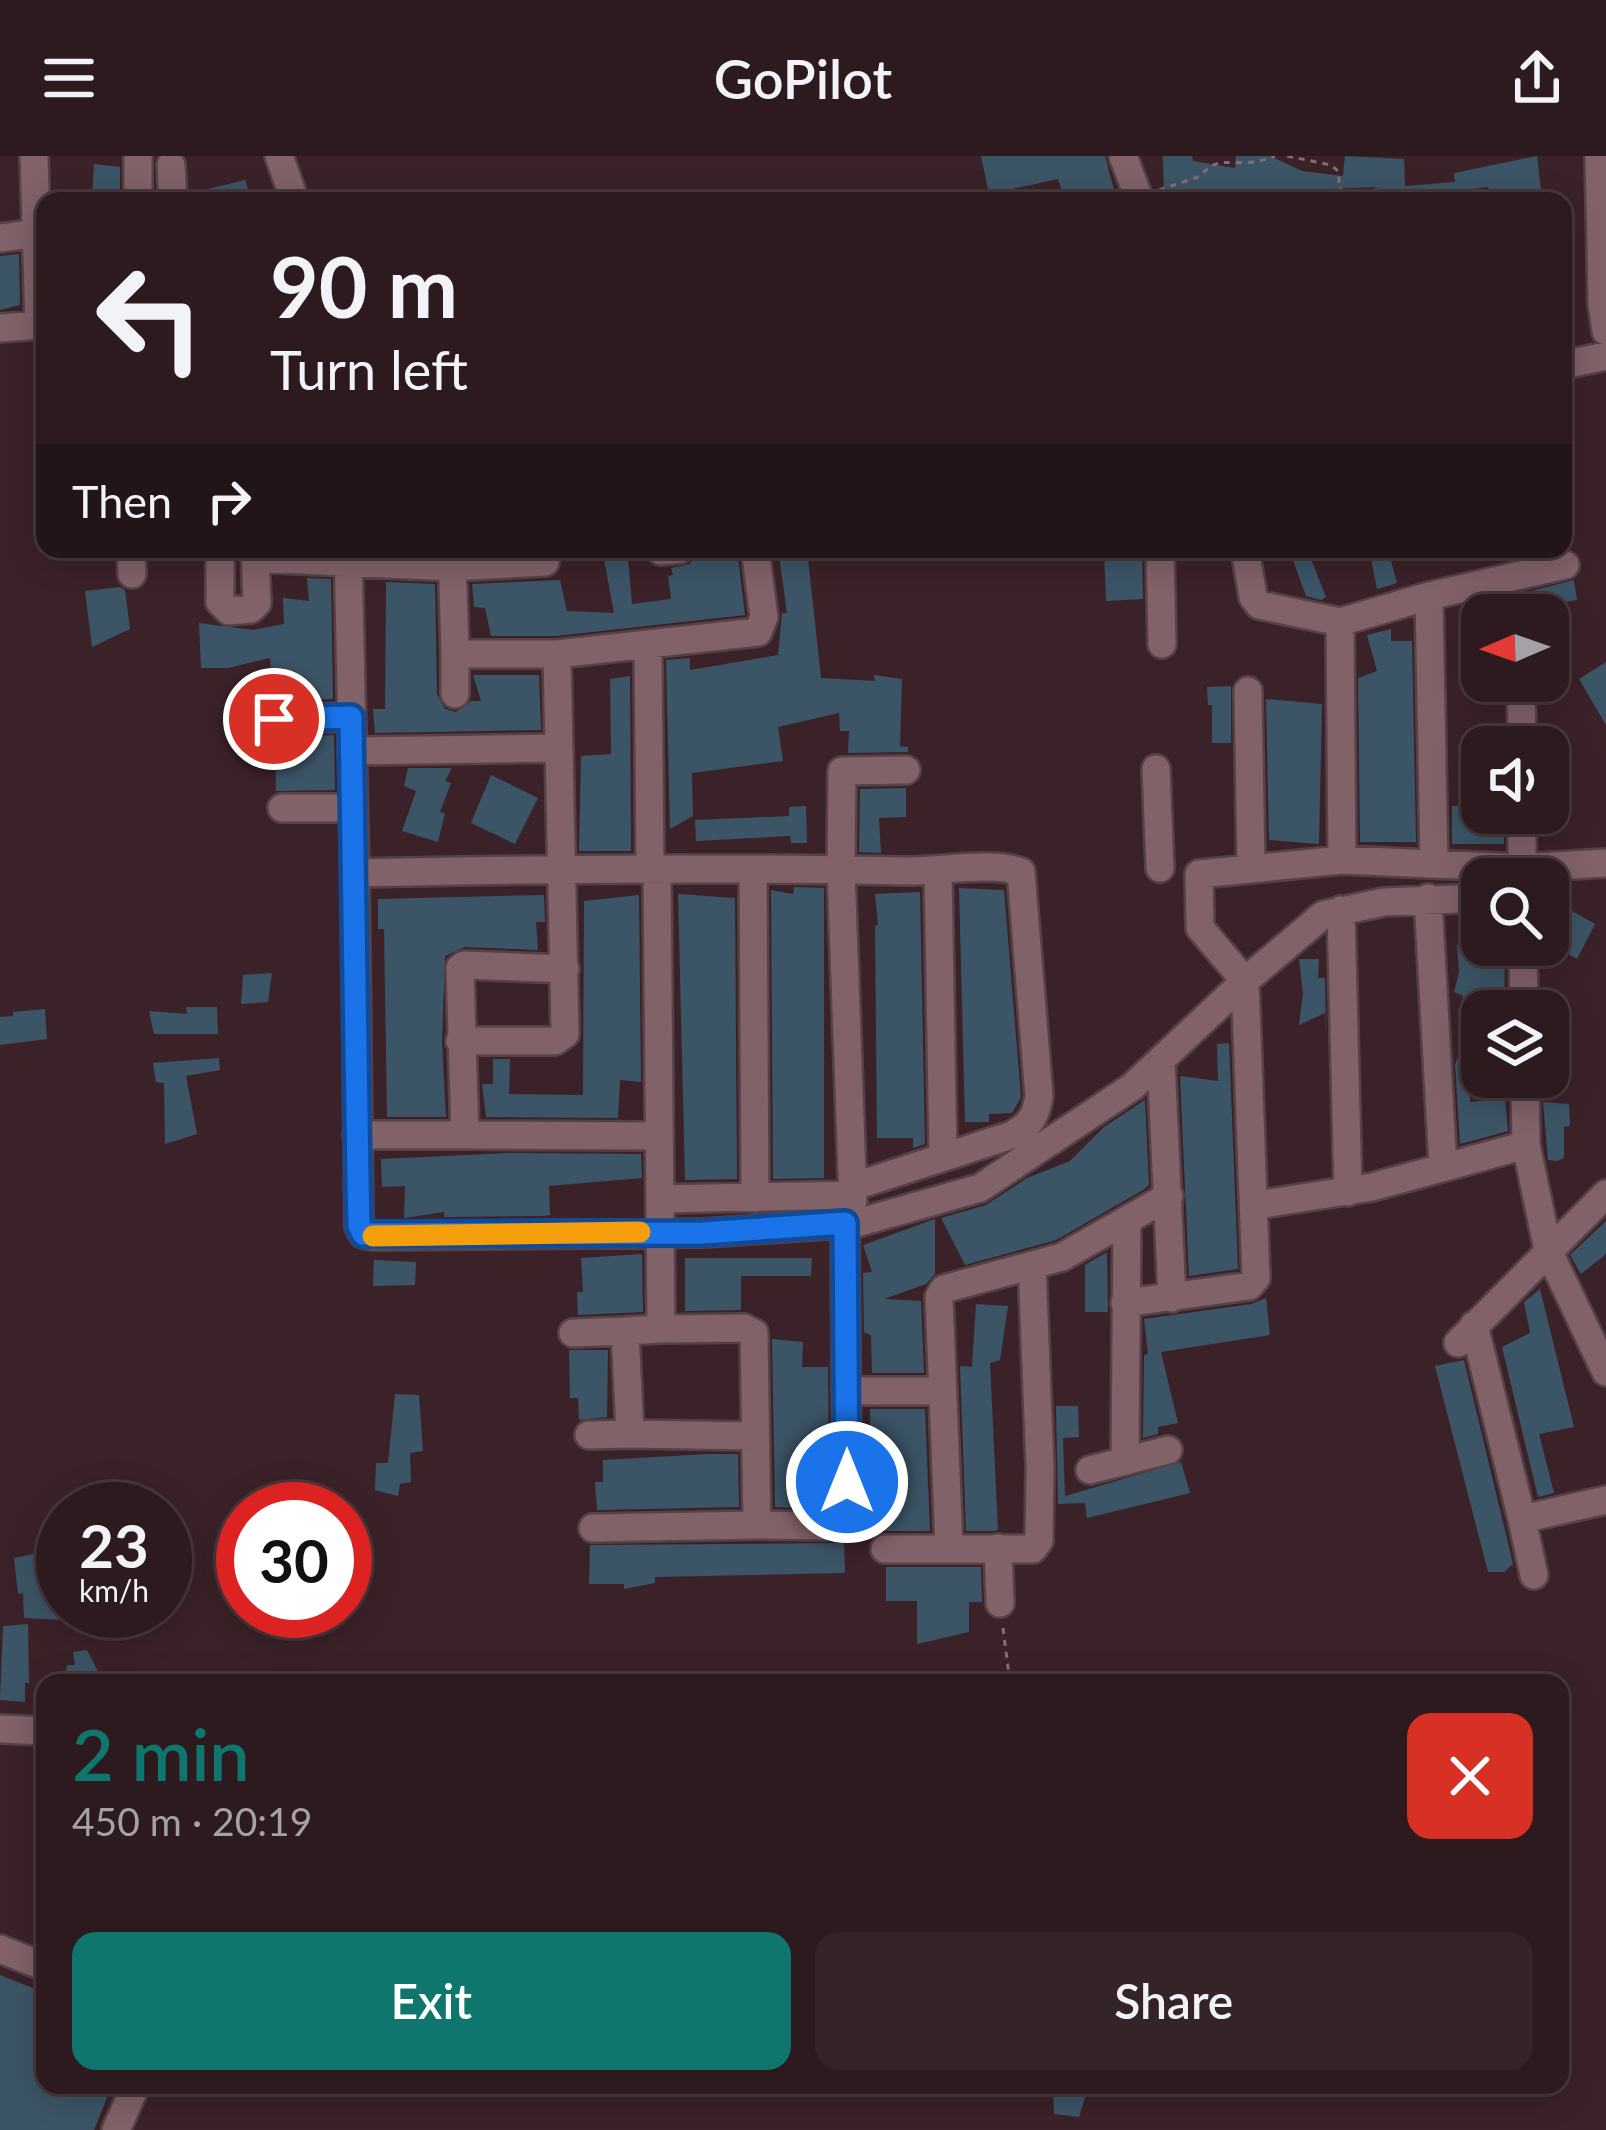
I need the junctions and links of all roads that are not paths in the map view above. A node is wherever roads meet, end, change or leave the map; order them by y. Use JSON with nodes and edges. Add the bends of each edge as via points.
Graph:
{"nodes":[{"id":1,"x":34,"y":156,"type":"edge"},
{"id":2,"x":138,"y":156,"type":"edge"},
{"id":3,"x":279,"y":156,"type":"edge"},
{"id":4,"x":1123,"y":156,"type":"edge"},
{"id":5,"x":1599,"y":156,"type":"edge"},
{"id":6,"x":171,"y":164,"type":"dead end"},
{"id":7,"x":37,"y":192,"type":"edge"},
{"id":8,"x":138,"y":192,"type":"edge"},
{"id":9,"x":173,"y":192,"type":"edge"},
{"id":10,"x":292,"y":192,"type":"edge"},
{"id":11,"x":1136,"y":192,"type":"edge"},
{"id":12,"x":36,"y":234,"type":"edge"},
{"id":13,"x":0,"y":238,"type":"edge"},
{"id":14,"x":36,"y":325,"type":"edge"},
{"id":15,"x":0,"y":328,"type":"edge"},
{"id":16,"x":1606,"y":331,"type":"edge"},
{"id":17,"x":1606,"y":356,"type":"edge"},
{"id":18,"x":1572,"y":362,"type":"edge"},
{"id":19,"x":220,"y":558,"type":"edge"},
{"id":20,"x":256,"y":558,"type":"edge"},
{"id":21,"x":348,"y":558,"type":"edge"},
{"id":22,"x":452,"y":558,"type":"edge"},
{"id":23,"x":756,"y":558,"type":"edge"},
{"id":24,"x":1160,"y":558,"type":"edge"},
{"id":25,"x":1246,"y":558,"type":"edge"},
{"id":26,"x":545,"y":562,"type":"dead end"},
{"id":27,"x":1565,"y":565,"type":"dead end"},
{"id":28,"x":1429,"y":596,"type":"junction"},
{"id":29,"x":1340,"y":622,"type":"junction"},
{"id":30,"x":1162,"y":644,"type":"dead end"},
{"id":31,"x":648,"y":645,"type":"junction"},
{"id":32,"x":455,"y":654,"type":"junction"},
{"id":33,"x":557,"y":654,"type":"junction"},
{"id":34,"x":1248,"y":691,"type":"dead end"},
{"id":35,"x":455,"y":694,"type":"dead end"},
{"id":36,"x":351,"y":717,"type":"junction"},
{"id":37,"x":274,"y":719,"type":"dead end"},
{"id":38,"x":556,"y":748,"type":"junction"},
{"id":39,"x":352,"y":751,"type":"junction"},
{"id":40,"x":1156,"y":769,"type":"dead end"},
{"id":41,"x":906,"y":770,"type":"dead end"},
{"id":42,"x":282,"y":808,"type":"dead end"},
{"id":43,"x":353,"y":808,"type":"junction"},
{"id":44,"x":1342,"y":860,"type":"junction"},
{"id":45,"x":1606,"y":862,"type":"edge"},
{"id":46,"x":1433,"y":863,"type":"junction"},
{"id":47,"x":1251,"y":866,"type":"junction"},
{"id":48,"x":1461,"y":866,"type":"edge"},
{"id":49,"x":1569,"y":867,"type":"edge"},
{"id":50,"x":563,"y":868,"type":"junction"},
{"id":51,"x":653,"y":870,"type":"junction"},
{"id":52,"x":753,"y":870,"type":"junction"},
{"id":53,"x":841,"y":870,"type":"junction"},
{"id":54,"x":938,"y":872,"type":"junction"},
{"id":55,"x":355,"y":873,"type":"junction"},
{"id":56,"x":1199,"y":874,"type":"junction"},
{"id":57,"x":1428,"y":898,"type":"junction"},
{"id":58,"x":1461,"y":898,"type":"edge"},
{"id":59,"x":1341,"y":910,"type":"junction"},
{"id":60,"x":565,"y":969,"type":"junction"},
{"id":61,"x":1245,"y":980,"type":"junction"},
{"id":62,"x":460,"y":1041,"type":"junction"},
{"id":63,"x":1161,"y":1060,"type":"junction"},
{"id":64,"x":1525,"y":1098,"type":"edge"},
{"id":65,"x":357,"y":1135,"type":"junction"},
{"id":66,"x":465,"y":1135,"type":"junction"},
{"id":67,"x":659,"y":1136,"type":"junction"},
{"id":68,"x":1526,"y":1145,"type":"junction"},
{"id":69,"x":943,"y":1156,"type":"junction"},
{"id":70,"x":1444,"y":1167,"type":"junction"},
{"id":71,"x":1348,"y":1192,"type":"junction"},
{"id":72,"x":1606,"y":1194,"type":"edge"},
{"id":73,"x":1169,"y":1196,"type":"junction"},
{"id":74,"x":755,"y":1198,"type":"junction"},
{"id":75,"x":660,"y":1199,"type":"junction"},
{"id":76,"x":1256,"y":1204,"type":"junction"},
{"id":77,"x":852,"y":1207,"type":"junction"},
{"id":78,"x":1127,"y":1223,"type":"junction"},
{"id":79,"x":660,"y":1232,"type":"junction"},
{"id":80,"x":1548,"y":1250,"type":"junction"},
{"id":81,"x":1032,"y":1265,"type":"junction"},
{"id":82,"x":1172,"y":1298,"type":"junction"},
{"id":83,"x":1125,"y":1303,"type":"junction"},
{"id":84,"x":1594,"y":1321,"type":"edge"},
{"id":85,"x":661,"y":1329,"type":"junction"},
{"id":86,"x":625,"y":1331,"type":"junction"},
{"id":87,"x":573,"y":1333,"type":"dead end"},
{"id":88,"x":1606,"y":1372,"type":"edge"},
{"id":89,"x":846,"y":1391,"type":"junction"},
{"id":90,"x":942,"y":1391,"type":"junction"},
{"id":91,"x":630,"y":1434,"type":"junction"},
{"id":92,"x":589,"y":1435,"type":"dead end"},
{"id":93,"x":753,"y":1436,"type":"junction"},
{"id":94,"x":1168,"y":1450,"type":"dead end"},
{"id":95,"x":1125,"y":1461,"type":"junction"},
{"id":96,"x":1090,"y":1470,"type":"dead end"},
{"id":97,"x":1606,"y":1500,"type":"edge"},
{"id":98,"x":1522,"y":1519,"type":"junction"},
{"id":99,"x":757,"y":1525,"type":"junction"},
{"id":100,"x":593,"y":1528,"type":"dead end"},
{"id":101,"x":949,"y":1547,"type":"junction"},
{"id":102,"x":998,"y":1548,"type":"junction"},
{"id":103,"x":885,"y":1550,"type":"dead end"},
{"id":104,"x":1534,"y":1575,"type":"dead end"},
{"id":105,"x":1000,"y":1603,"type":"road end"},
{"id":106,"x":0,"y":1730,"type":"edge"},
{"id":107,"x":36,"y":1731,"type":"edge"},
{"id":108,"x":0,"y":1949,"type":"edge"},
{"id":109,"x":36,"y":1963,"type":"edge"},
{"id":110,"x":132,"y":2094,"type":"edge"},
{"id":111,"x":116,"y":2130,"type":"edge"}],
"edges":[{"from":1,"to":7,"type":"street"},
{"from":2,"to":8,"type":"street"},
{"from":3,"to":10,"type":"street"},
{"from":4,"to":11,"type":"street"},
{"from":5,"to":16,"type":"street"},
{"from":6,"to":9,"type":"street"},
{"from":12,"to":13,"type":"street"},
{"from":14,"to":15,"type":"street"},
{"from":17,"to":18,"type":"street"},
{"from":19,"to":20,"type":"street","via":[[220,602],[229,611],[257,603]]},
{"from":21,"to":36,"type":"street"},
{"from":22,"to":26,"type":"street"},
{"from":22,"to":32,"type":"street"},
{"from":23,"to":31,"type":"street","via":[[764,616],[758,632]]},
{"from":24,"to":30,"type":"street"},
{"from":25,"to":29,"type":"street","via":[[1259,605]]},
{"from":27,"to":28,"type":"street"},
{"from":28,"to":29,"type":"street"},
{"from":28,"to":46,"type":"street"},
{"from":29,"to":44,"type":"street"},
{"from":31,"to":33,"type":"street"},
{"from":31,"to":51,"type":"street"},
{"from":32,"to":33,"type":"street"},
{"from":32,"to":35,"type":"street"},
{"from":33,"to":38,"type":"street"},
{"from":34,"to":47,"type":"street"},
{"from":36,"to":37,"type":"street"},
{"from":36,"to":39,"type":"street"},
{"from":38,"to":39,"type":"street"},
{"from":38,"to":50,"type":"street"},
{"from":39,"to":43,"type":"street"},
{"from":40,"to":56,"type":"street","via":[[1154,867]]},
{"from":41,"to":53,"type":"street","via":[[842,771]]},
{"from":42,"to":43,"type":"street"},
{"from":43,"to":55,"type":"street"},
{"from":44,"to":46,"type":"street"},
{"from":44,"to":47,"type":"street"},
{"from":45,"to":49,"type":"street"},
{"from":46,"to":48,"type":"street"},
{"from":47,"to":56,"type":"street"},
{"from":50,"to":51,"type":"street"},
{"from":50,"to":55,"type":"street"},
{"from":50,"to":60,"type":"street"},
{"from":51,"to":52,"type":"street"},
{"from":51,"to":67,"type":"street"},
{"from":52,"to":53,"type":"street"},
{"from":52,"to":74,"type":"street"},
{"from":53,"to":54,"type":"street"},
{"from":53,"to":77,"type":"street"},
{"from":54,"to":69,"type":"street"},
{"from":54,"to":69,"type":"street","via":[[1021,872],[1039,1096],[1029,1125]]},
{"from":55,"to":65,"type":"street"},
{"from":56,"to":61,"type":"street","via":[[1200,928]]},
{"from":57,"to":58,"type":"street"},
{"from":57,"to":59,"type":"street"},
{"from":57,"to":70,"type":"street"},
{"from":59,"to":61,"type":"street","via":[[1323,915]]},
{"from":59,"to":71,"type":"street"},
{"from":60,"to":62,"type":"street","via":[[562,1040]]},
{"from":60,"to":62,"type":"street","via":[[464,965]]},
{"from":61,"to":63,"type":"street"},
{"from":61,"to":76,"type":"street"},
{"from":62,"to":66,"type":"street"},
{"from":63,"to":73,"type":"street"},
{"from":63,"to":77,"type":"street","via":[[980,1188]]},
{"from":64,"to":68,"type":"street"},
{"from":65,"to":66,"type":"street"},
{"from":65,"to":79,"type":"street","via":[[359,1226],[367,1236]]},
{"from":66,"to":67,"type":"street"},
{"from":67,"to":75,"type":"street"},
{"from":68,"to":70,"type":"street"},
{"from":68,"to":80,"type":"street"},
{"from":69,"to":77,"type":"street"},
{"from":70,"to":71,"type":"street"},
{"from":71,"to":76,"type":"street"},
{"from":72,"to":80,"type":"street"},
{"from":73,"to":78,"type":"street"},
{"from":73,"to":82,"type":"street"},
{"from":74,"to":75,"type":"street"},
{"from":74,"to":77,"type":"street"},
{"from":75,"to":79,"type":"street"},
{"from":76,"to":82,"type":"street","via":[[1255,1282]]},
{"from":77,"to":79,"type":"street"},
{"from":77,"to":89,"type":"street"},
{"from":78,"to":81,"type":"street"},
{"from":78,"to":83,"type":"street"},
{"from":79,"to":85,"type":"street"},
{"from":80,"to":84,"type":"street"},
{"from":80,"to":98,"type":"street","via":[[1466,1334]]},
{"from":81,"to":90,"type":"street","via":[[944,1289]]},
{"from":81,"to":102,"type":"street","via":[[1039,1541],[1033,1549]]},
{"from":82,"to":83,"type":"street"},
{"from":83,"to":95,"type":"street"},
{"from":84,"to":88,"type":"street"},
{"from":85,"to":86,"type":"street"},
{"from":85,"to":93,"type":"street","via":[[754,1333]]},
{"from":86,"to":87,"type":"street"},
{"from":86,"to":91,"type":"street"},
{"from":89,"to":90,"type":"street"},
{"from":89,"to":99,"type":"street","via":[[847,1482],[831,1491],[828,1521]]},
{"from":90,"to":101,"type":"street"},
{"from":91,"to":92,"type":"street"},
{"from":91,"to":93,"type":"street"},
{"from":93,"to":99,"type":"street"},
{"from":94,"to":95,"type":"street"},
{"from":95,"to":96,"type":"street"},
{"from":97,"to":98,"type":"street"},
{"from":98,"to":104,"type":"street"},
{"from":99,"to":100,"type":"street"},
{"from":101,"to":102,"type":"street"},
{"from":101,"to":103,"type":"street"},
{"from":102,"to":105,"type":"street"},
{"from":106,"to":107,"type":"street"},
{"from":108,"to":109,"type":"street"},
{"from":110,"to":111,"type":"street"}]}
